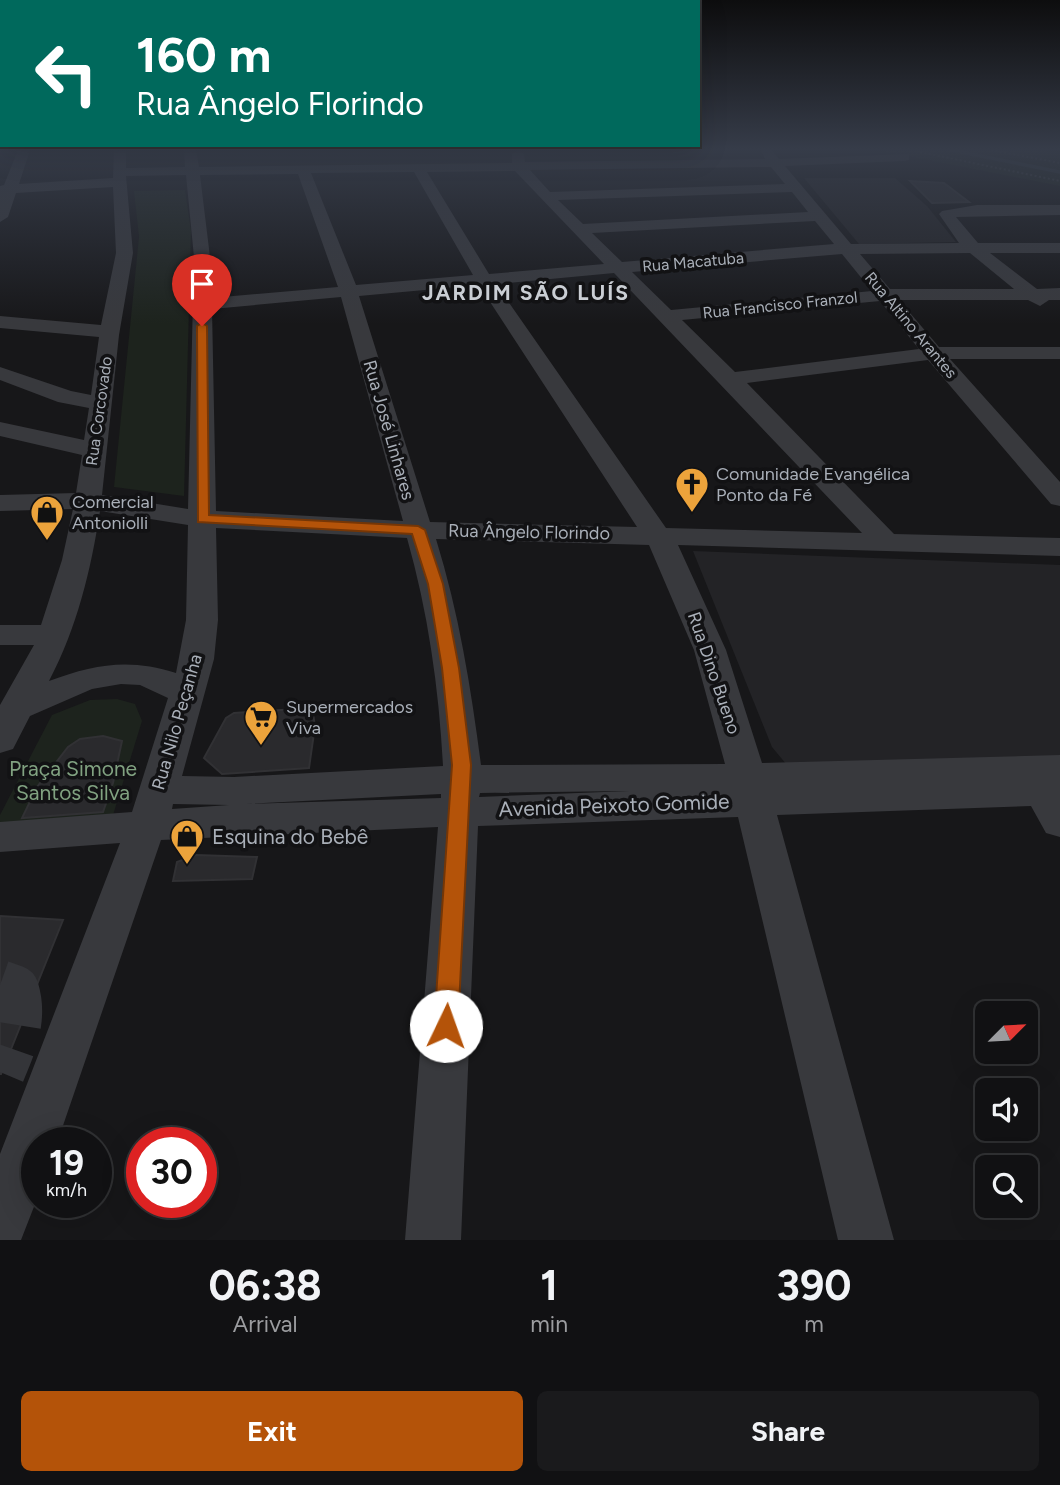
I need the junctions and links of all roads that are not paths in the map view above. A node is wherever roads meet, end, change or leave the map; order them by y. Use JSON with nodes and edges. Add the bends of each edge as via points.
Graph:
{"nodes":[{"id":1,"x":122,"y":208,"type":"edge"},
{"id":2,"x":197,"y":208,"type":"edge"},
{"id":3,"x":318,"y":208,"type":"edge"},
{"id":4,"x":442,"y":208,"type":"edge"},
{"id":5,"x":559,"y":208,"type":"edge"},
{"id":6,"x":814,"y":208,"type":"edge"},
{"id":7,"x":1060,"y":210,"type":"edge"},
{"id":8,"x":821,"y":216,"type":"junction"},
{"id":9,"x":580,"y":229,"type":"junction"},
{"id":10,"x":849,"y":248,"type":"junction"},
{"id":11,"x":1060,"y":248,"type":"edge"},
{"id":12,"x":976,"y":249,"type":"junction"},
{"id":13,"x":621,"y":268,"type":"junction"},
{"id":14,"x":485,"y":281,"type":"junction"},
{"id":15,"x":349,"y":292,"type":"junction"},
{"id":16,"x":1033,"y":294,"type":"junction"},
{"id":17,"x":886,"y":295,"type":"junction"},
{"id":18,"x":1055,"y":301,"type":"edge"},
{"id":19,"x":202,"y":304,"type":"junction"},
{"id":20,"x":668,"y":316,"type":"junction"},
{"id":21,"x":0,"y":322,"type":"edge"},
{"id":22,"x":109,"y":332,"type":"junction"},
{"id":23,"x":933,"y":353,"type":"junction"},
{"id":24,"x":1060,"y":353,"type":"edge"},
{"id":25,"x":0,"y":373,"type":"edge"},
{"id":26,"x":730,"y":379,"type":"junction"},
{"id":27,"x":99,"y":403,"type":"junction"},
{"id":28,"x":0,"y":429,"type":"edge"},
{"id":29,"x":94,"y":450,"type":"junction"},
{"id":30,"x":1060,"y":498,"type":"edge"},
{"id":31,"x":86,"y":501,"type":"junction"},
{"id":32,"x":0,"y":503,"type":"edge"},
{"id":33,"x":202,"y":519,"type":"junction"},
{"id":34,"x":418,"y":530,"type":"junction"},
{"id":35,"x":657,"y":535,"type":"junction"},
{"id":36,"x":888,"y":544,"type":"junction"},
{"id":37,"x":1060,"y":547,"type":"edge"},
{"id":38,"x":0,"y":635,"type":"edge"},
{"id":39,"x":54,"y":635,"type":"junction"},
{"id":40,"x":186,"y":693,"type":"junction"},
{"id":41,"x":15,"y":709,"type":"junction"},
{"id":42,"x":0,"y":740,"type":"edge"},
{"id":43,"x":751,"y":788,"type":"junction"},
{"id":44,"x":1050,"y":788,"type":"edge"},
{"id":45,"x":159,"y":790,"type":"junction"},
{"id":46,"x":460,"y":795,"type":"junction"},
{"id":47,"x":144,"y":825,"type":"junction"},
{"id":48,"x":0,"y":836,"type":"edge"},
{"id":49,"x":0,"y":1224,"type":"edge"},
{"id":50,"x":433,"y":1240,"type":"edge"},
{"id":51,"x":866,"y":1240,"type":"edge"}],
"edges":[{"from":1,"to":22,"type":"street","name":"Rua Corcovado","via":[[122,274]]},
{"from":2,"to":19,"type":"street","name":"Rua Nilo Peçanha"},
{"from":3,"to":15,"type":"street","name":"Rua José Linhares"},
{"from":4,"to":14,"type":"street","name":"Rua Dino Bueno"},
{"from":5,"to":9,"type":"street"},
{"from":6,"to":8,"type":"street","name":"Rua Altino Arantes"},
{"from":7,"to":12,"type":"street","via":[[947,214]]},
{"from":8,"to":9,"type":"street"},
{"from":8,"to":10,"type":"street","name":"Rua Altino Arantes"},
{"from":9,"to":13,"type":"street"},
{"from":10,"to":12,"type":"street","name":"Rua Macatuba"},
{"from":10,"to":13,"type":"street","name":"Rua Macatuba"},
{"from":10,"to":17,"type":"street","name":"Rua Altino Arantes"},
{"from":11,"to":12,"type":"street","name":"Rua Macatuba"},
{"from":12,"to":16,"type":"street"},
{"from":13,"to":14,"type":"street","name":"Rua Macatuba"},
{"from":13,"to":20,"type":"street"},
{"from":14,"to":15,"type":"street","name":"Rua Macatuba"},
{"from":14,"to":35,"type":"street","name":"Rua Dino Bueno"},
{"from":15,"to":19,"type":"street","name":"Rua Macatuba"},
{"from":15,"to":34,"type":"street","name":"Rua José Linhares"},
{"from":16,"to":17,"type":"street","name":"Rua Francisco Franzol"},
{"from":16,"to":18,"type":"street","name":"Rua Francisco Franzol"},
{"from":17,"to":20,"type":"street","name":"Rua Francisco Franzol"},
{"from":17,"to":23,"type":"street","name":"Rua Altino Arantes"},
{"from":19,"to":33,"type":"street","name":"Rua Nilo Peçanha"},
{"from":20,"to":26,"type":"street"},
{"from":21,"to":22,"type":"street"},
{"from":22,"to":27,"type":"street","name":"Rua Corcovado"},
{"from":23,"to":24,"type":"street"},
{"from":23,"to":26,"type":"street"},
{"from":23,"to":30,"type":"street","name":"Rua Altino Arantes"},
{"from":25,"to":27,"type":"street","via":[[66,397]]},
{"from":26,"to":36,"type":"street"},
{"from":27,"to":29,"type":"street","name":"Rua Corcovado"},
{"from":28,"to":29,"type":"street"},
{"from":29,"to":31,"type":"street","name":"Rua Corcovado"},
{"from":31,"to":32,"type":"street","name":"Rua Ângelo Florindo"},
{"from":31,"to":33,"type":"street","name":"Rua Ângelo Florindo"},
{"from":31,"to":39,"type":"street","name":"Rua Corcovado","via":[[69,590]]},
{"from":33,"to":34,"type":"street","name":"Rua Ângelo Florindo"},
{"from":33,"to":40,"type":"street","name":"Rua Nilo Peçanha","via":[[202,620]]},
{"from":34,"to":35,"type":"street","name":"Rua Ângelo Florindo"},
{"from":34,"to":46,"type":"street","name":"Rua José Linhares","via":[[435,584],[451,668]]},
{"from":35,"to":36,"type":"street","name":"Rua Ângelo Florindo"},
{"from":35,"to":43,"type":"street","name":"Rua Dino Bueno","via":[[710,650]]},
{"from":36,"to":37,"type":"street","name":"Rua Ângelo Florindo"},
{"from":38,"to":39,"type":"street"},
{"from":39,"to":41,"type":"street","name":"Rua Corcovado"},
{"from":40,"to":41,"type":"street","via":[[164,678],[139,671],[117,672]]},
{"from":40,"to":45,"type":"street","name":"Rua Nilo Peçanha"},
{"from":41,"to":42,"type":"street","name":"Rua Corcovado"},
{"from":43,"to":44,"type":"street","name":"Avenida Peixoto Gomide"},
{"from":43,"to":46,"type":"street","name":"Avenida Peixoto Gomide"},
{"from":43,"to":51,"type":"street","name":"Rua Dino Bueno"},
{"from":45,"to":46,"type":"street","name":"Avenida Peixoto Gomide"},
{"from":45,"to":47,"type":"street","name":"Rua Nilo Peçanha"},
{"from":46,"to":47,"type":"street","name":"Avenida Peixoto Gomide"},
{"from":46,"to":50,"type":"street","name":"Rua José Linhares"},
{"from":47,"to":48,"type":"street","name":"Avenida Peixoto Gomide"},
{"from":47,"to":49,"type":"street","name":"Rua Nilo Peçanha"}]}
